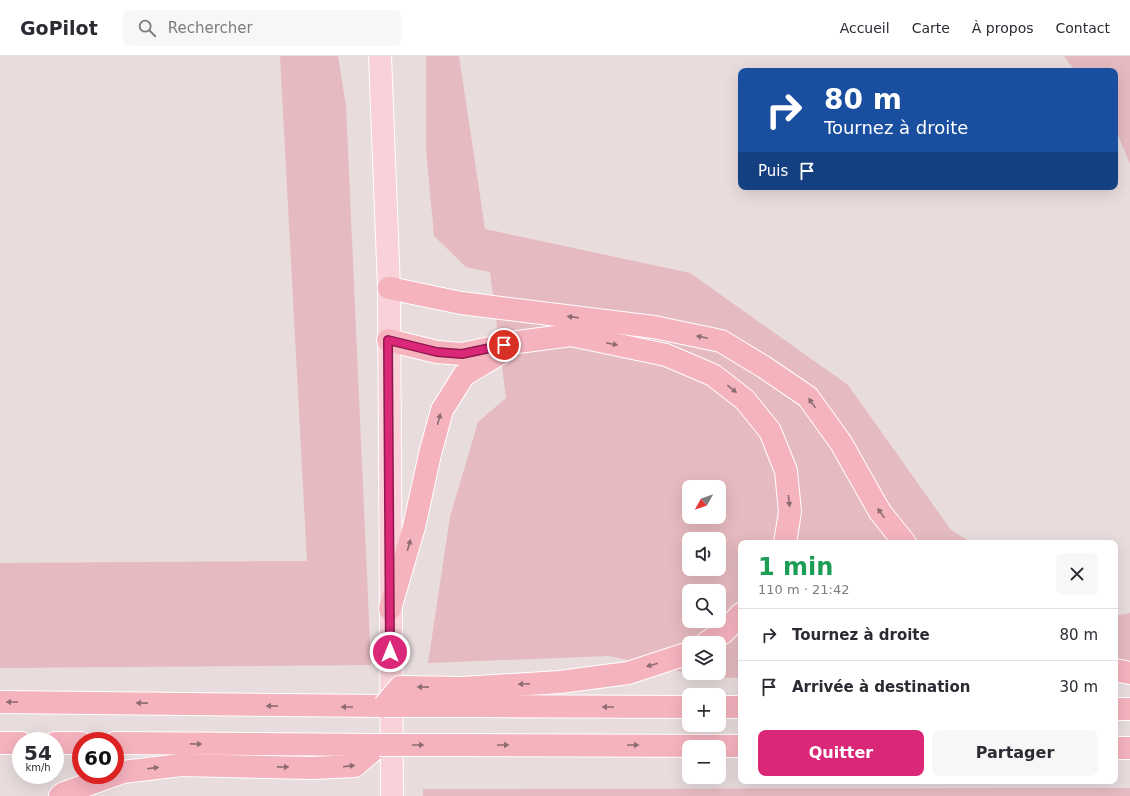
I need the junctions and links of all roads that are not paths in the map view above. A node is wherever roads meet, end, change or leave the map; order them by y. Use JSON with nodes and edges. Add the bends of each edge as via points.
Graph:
{"nodes":[{"id":1,"x":380,"y":56,"type":"edge"},
{"id":2,"x":389,"y":288,"type":"junction"},
{"id":3,"x":388,"y":340,"type":"junction"},
{"id":4,"x":518,"y":342,"type":"junction"},
{"id":5,"x":785,"y":540,"type":"edge"},
{"id":6,"x":903,"y":540,"type":"edge"},
{"id":7,"x":390,"y":609,"type":"junction"},
{"id":8,"x":738,"y":617,"type":"edge"},
{"id":9,"x":717,"y":636,"type":"edge"},
{"id":10,"x":682,"y":655,"type":"edge"},
{"id":11,"x":1118,"y":671,"type":"edge"},
{"id":12,"x":1130,"y":673,"type":"edge"},
{"id":13,"x":462,"y":697,"type":"junction"},
{"id":14,"x":0,"y":702,"type":"edge"},
{"id":15,"x":682,"y":707,"type":"edge"},
{"id":16,"x":726,"y":707,"type":"edge"},
{"id":17,"x":738,"y":707,"type":"edge"},
{"id":18,"x":1118,"y":709,"type":"edge"},
{"id":19,"x":1130,"y":709,"type":"edge"},
{"id":20,"x":0,"y":743,"type":"edge"},
{"id":21,"x":12,"y":743,"type":"edge"},
{"id":22,"x":124,"y":743,"type":"edge"},
{"id":23,"x":379,"y":745,"type":"junction"},
{"id":24,"x":738,"y":746,"type":"edge"},
{"id":25,"x":1118,"y":748,"type":"edge"},
{"id":26,"x":1130,"y":748,"type":"edge"},
{"id":27,"x":124,"y":772,"type":"edge"},
{"id":28,"x":90,"y":784,"type":"edge"},
{"id":29,"x":60,"y":796,"type":"edge"},
{"id":30,"x":392,"y":796,"type":"edge"}],
"edges":[{"from":1,"to":2,"type":"main road"},
{"from":2,"to":3,"type":"main road"},
{"from":6,"to":2,"type":"highway","one_way":true,"via":[[880,512],[841,443],[808,397],[721,341],[654,327],[461,303]]},
{"from":3,"to":4,"type":"highway","via":[[437,352],[462,354]]},
{"from":3,"to":7,"type":"main road"},
{"from":4,"to":5,"type":"highway","one_way":true,"via":[[571,335],[666,355],[714,375],[745,400],[770,431],[786,471],[790,512]]},
{"from":7,"to":4,"type":"highway","one_way":true,"via":[[414,528],[442,410],[464,375]]},
{"from":7,"to":30,"type":"main road"},
{"from":8,"to":9,"type":"highway"},
{"from":10,"to":13,"type":"highway","one_way":true,"via":[[628,672]]},
{"from":11,"to":12,"type":"highway"},
{"from":13,"to":14,"type":"highway","one_way":true,"bridge":true,"via":[[384,706],[311,707]]},
{"from":15,"to":13,"type":"highway","one_way":true},
{"from":16,"to":17,"type":"highway"},
{"from":18,"to":19,"type":"highway"},
{"from":20,"to":21,"type":"highway"},
{"from":22,"to":23,"type":"highway","one_way":true},
{"from":23,"to":24,"type":"highway","one_way":true,"bridge":true},
{"from":27,"to":23,"type":"highway","one_way":true,"via":[[181,765],[312,768],[354,766]]},
{"from":25,"to":26,"type":"highway"},
{"from":28,"to":29,"type":"highway"}]}
